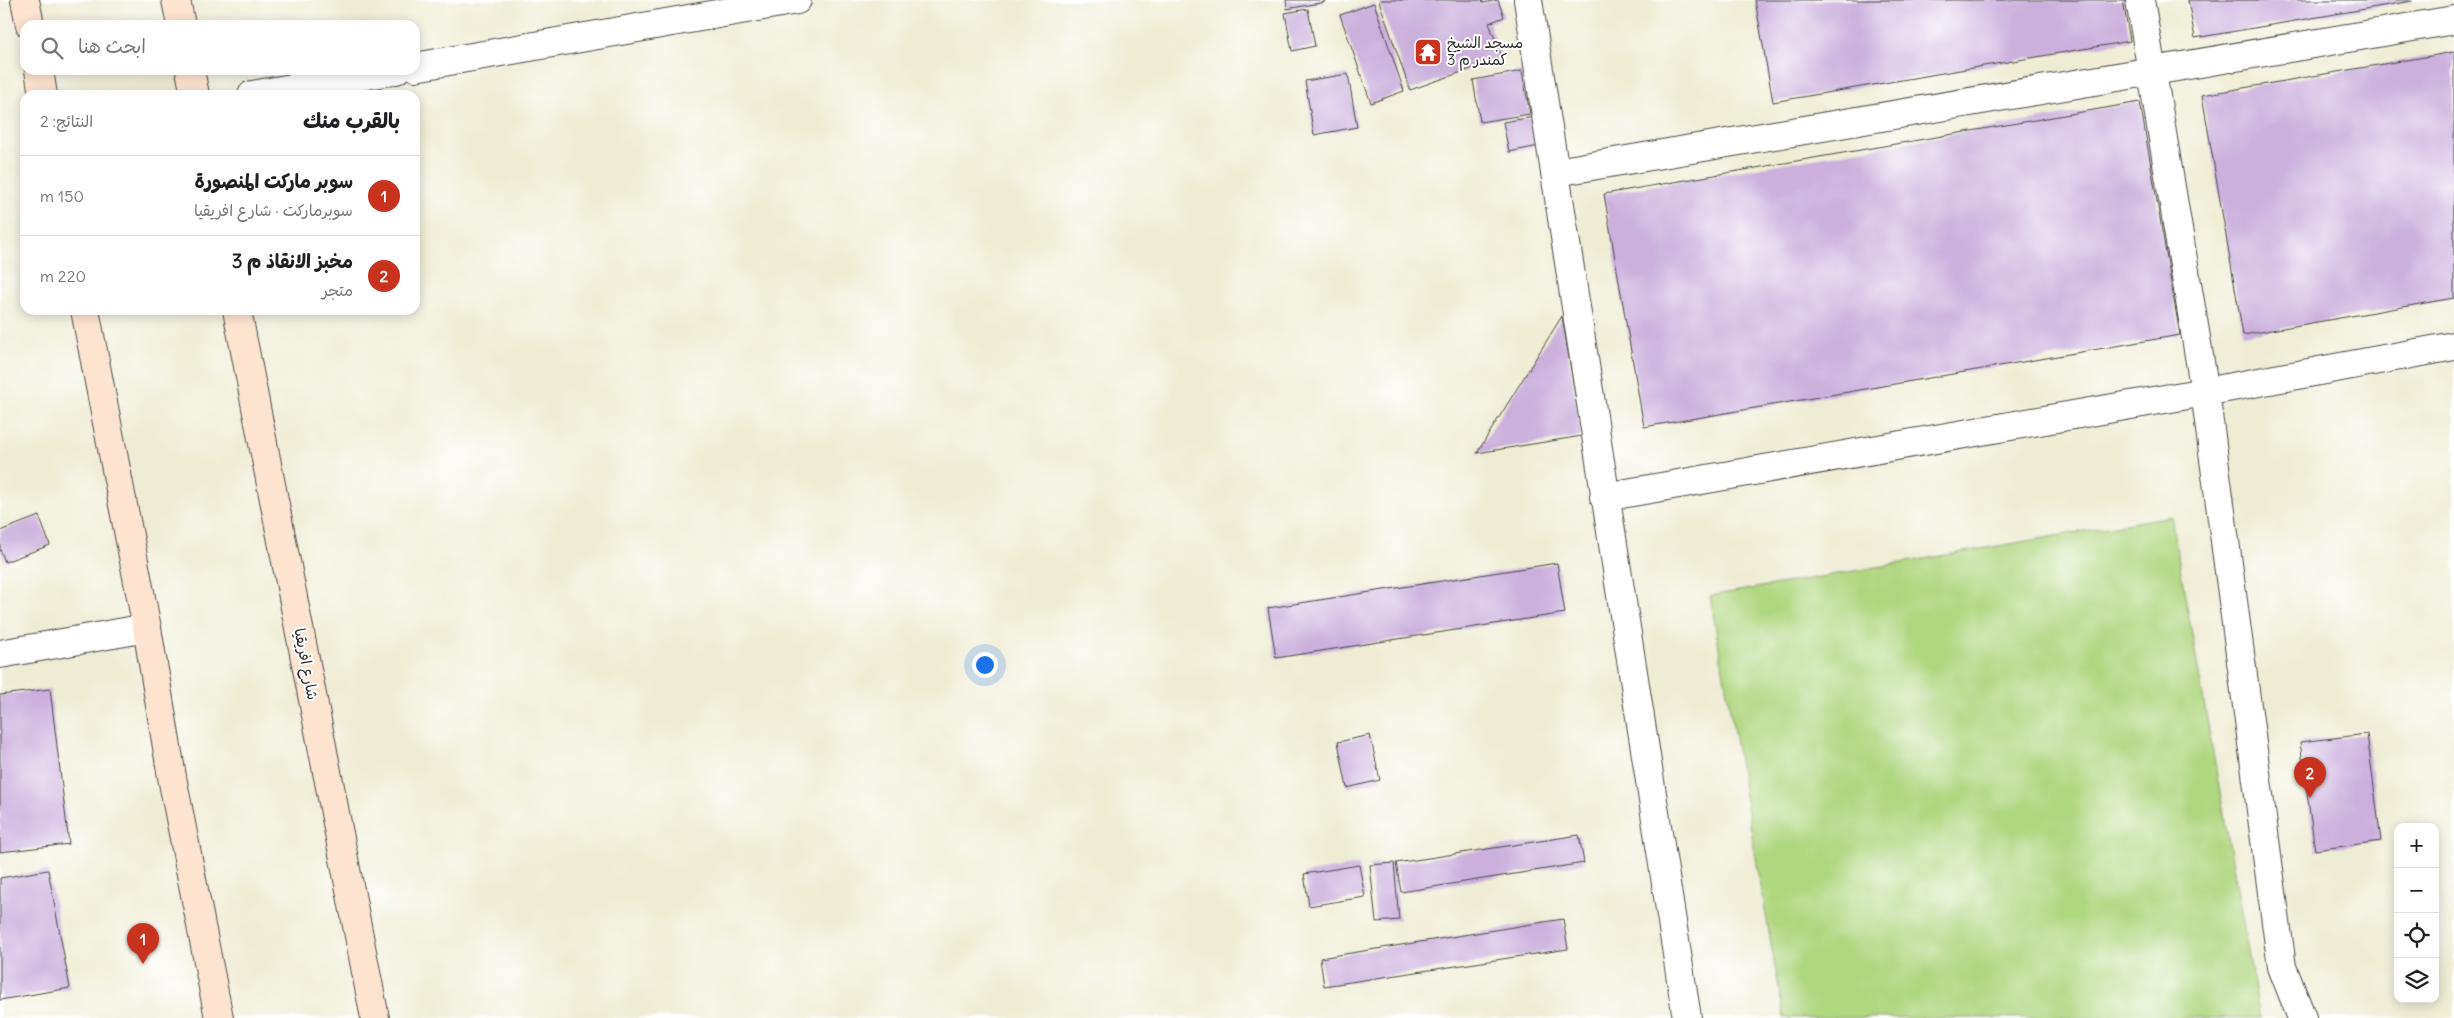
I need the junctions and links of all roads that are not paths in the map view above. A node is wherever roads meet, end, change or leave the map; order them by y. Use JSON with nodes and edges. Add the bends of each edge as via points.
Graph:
{"nodes":[{"id":1,"x":25,"y":0,"type":"edge"},
{"id":2,"x":176,"y":0,"type":"edge"},
{"id":3,"x":797,"y":0,"type":"edge"},
{"id":4,"x":1528,"y":0,"type":"edge"},
{"id":5,"x":2140,"y":0,"type":"edge"},
{"id":6,"x":29,"y":20,"type":"edge"},
{"id":7,"x":180,"y":20,"type":"edge"},
{"id":8,"x":2454,"y":20,"type":"edge"},
{"id":9,"x":420,"y":66,"type":"edge"},
{"id":10,"x":2152,"y":71,"type":"junction"},
{"id":11,"x":40,"y":75,"type":"edge"},
{"id":12,"x":191,"y":75,"type":"edge"},
{"id":13,"x":367,"y":75,"type":"edge"},
{"id":14,"x":43,"y":90,"type":"edge"},
{"id":15,"x":194,"y":90,"type":"edge"},
{"id":16,"x":281,"y":90,"type":"edge"},
{"id":17,"x":1556,"y":172,"type":"junction"},
{"id":18,"x":86,"y":315,"type":"edge"},
{"id":19,"x":238,"y":315,"type":"edge"},
{"id":20,"x":2454,"y":346,"type":"edge"},
{"id":21,"x":2205,"y":392,"type":"junction"},
{"id":22,"x":1604,"y":497,"type":"junction"},
{"id":23,"x":147,"y":628,"type":"junction"},
{"id":24,"x":1,"y":649,"type":"edge"},
{"id":25,"x":372,"y":1016,"type":"edge"},
{"id":26,"x":219,"y":1017,"type":"edge"},
{"id":27,"x":1686,"y":1018,"type":"edge"},
{"id":28,"x":2302,"y":1018,"type":"edge"}],
"edges":[{"from":1,"to":6,"type":"street"},
{"from":2,"to":7,"type":"street"},
{"from":3,"to":9,"type":"street"},
{"from":4,"to":17,"type":"street"},
{"from":5,"to":10,"type":"street"},
{"from":8,"to":10,"type":"street"},
{"from":10,"to":17,"type":"street"},
{"from":10,"to":21,"type":"street"},
{"from":11,"to":14,"type":"street"},
{"from":12,"to":15,"type":"street"},
{"from":13,"to":16,"type":"street"},
{"from":17,"to":22,"type":"street"},
{"from":18,"to":23,"type":"street"},
{"from":19,"to":25,"type":"street","name":"شارع افريقيا"},
{"from":20,"to":21,"type":"street"},
{"from":21,"to":22,"type":"street"},
{"from":21,"to":28,"type":"street","via":[[2282,967]]},
{"from":22,"to":27,"type":"street"},
{"from":23,"to":24,"type":"street"},
{"from":23,"to":26,"type":"street","via":[[172,777]]}]}
